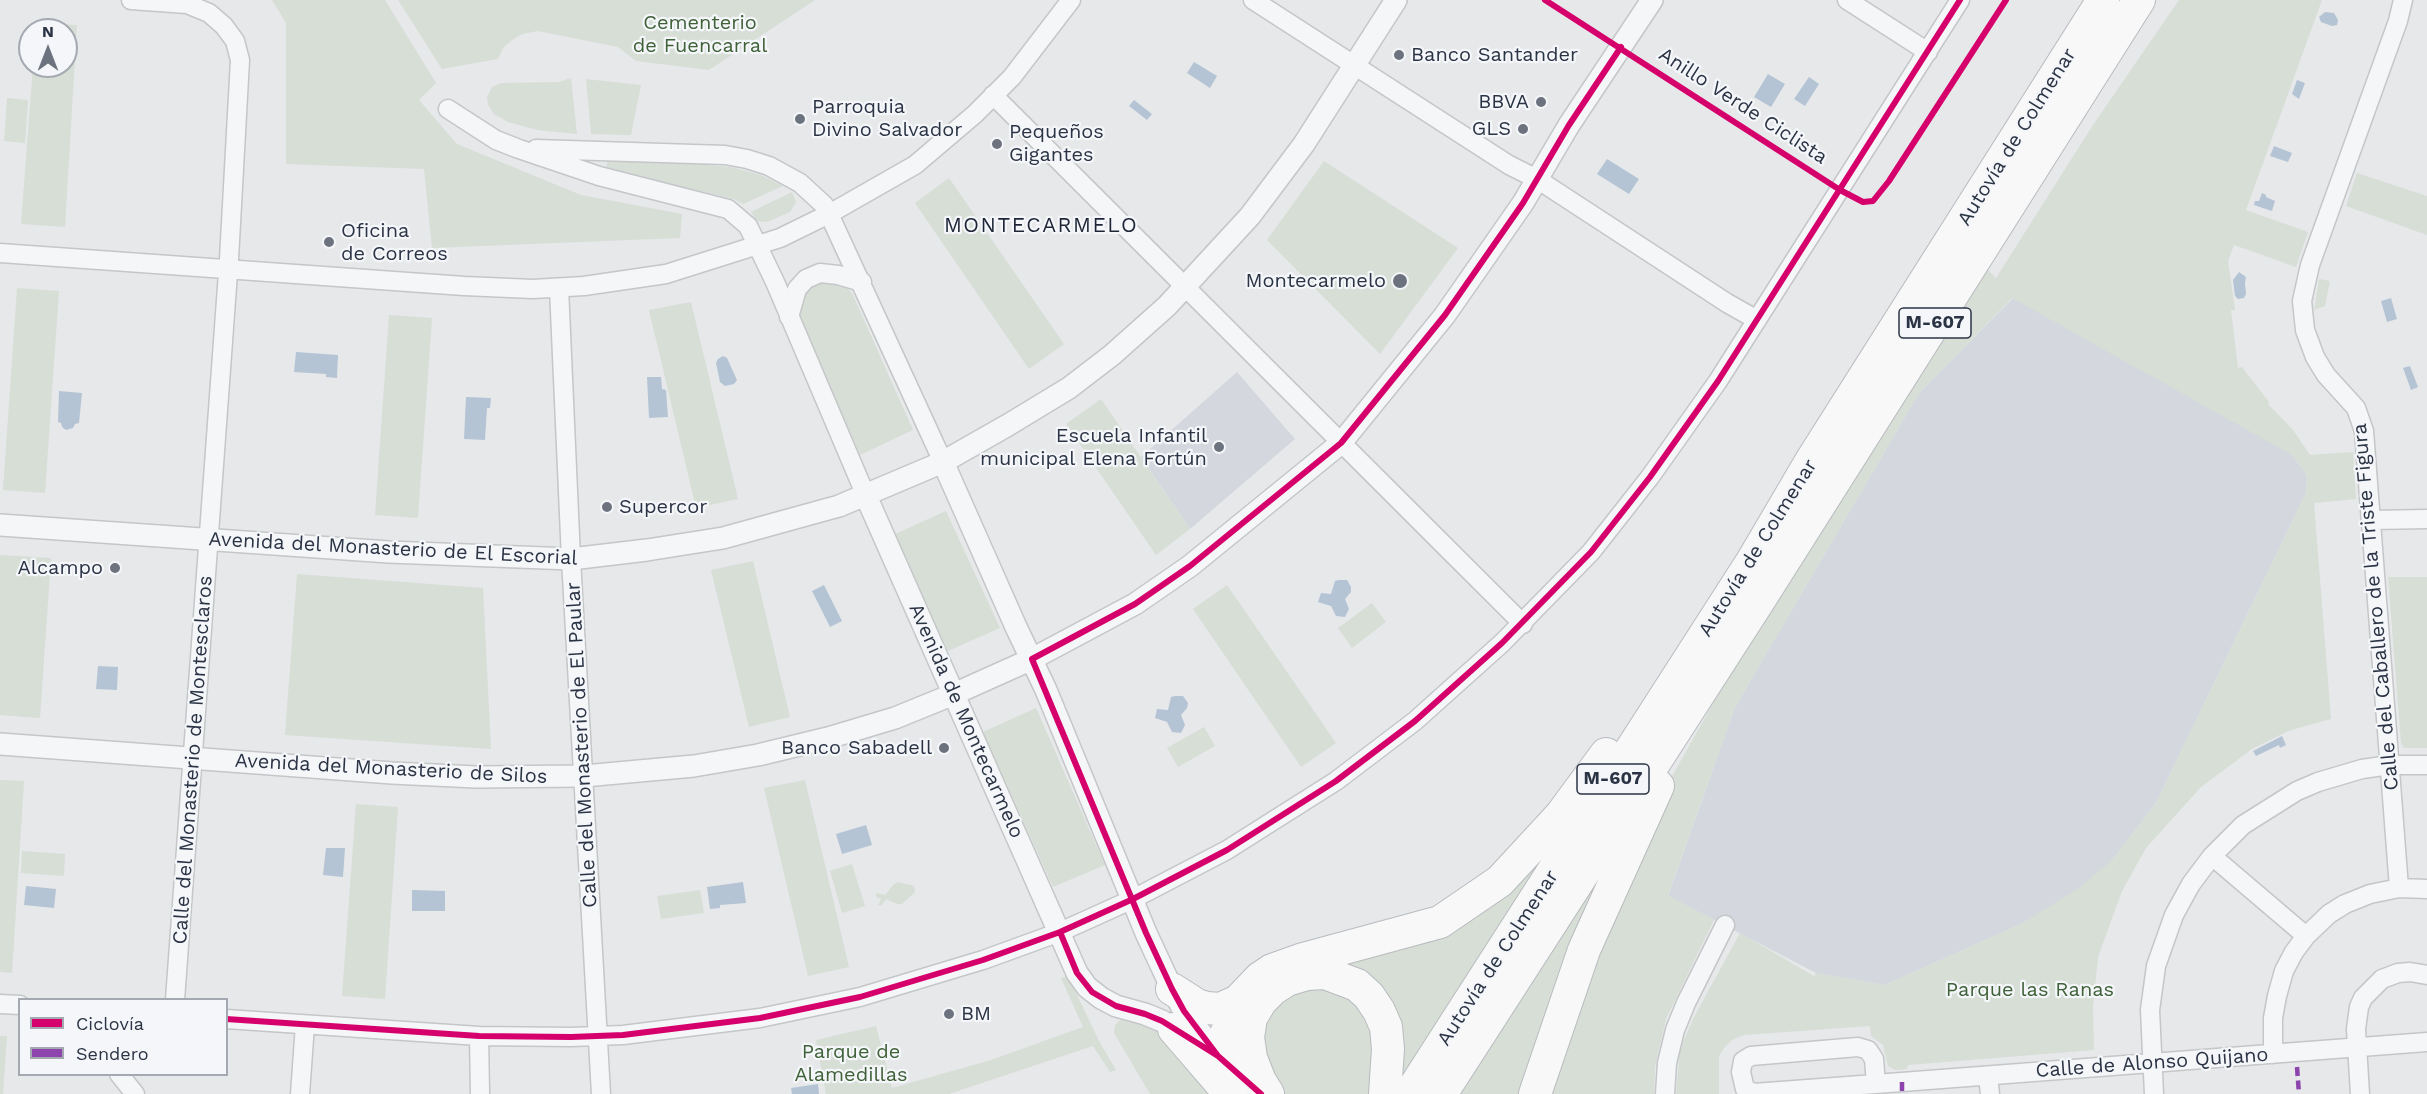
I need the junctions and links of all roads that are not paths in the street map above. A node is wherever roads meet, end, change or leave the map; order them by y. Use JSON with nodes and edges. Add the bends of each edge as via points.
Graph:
{"nodes":[{"id":1,"x":132,"y":0,"type":"edge"},
{"id":2,"x":1071,"y":0,"type":"edge"},
{"id":3,"x":1253,"y":0,"type":"edge"},
{"id":4,"x":1396,"y":0,"type":"edge"},
{"id":5,"x":1652,"y":0,"type":"edge"},
{"id":6,"x":1847,"y":0,"type":"edge"},
{"id":7,"x":1960,"y":0,"type":"edge"},
{"id":8,"x":2103,"y":0,"type":"edge"},
{"id":9,"x":2139,"y":0,"type":"edge"},
{"id":10,"x":2403,"y":0,"type":"edge"},
{"id":11,"x":1928,"y":52,"type":"junction"},
{"id":12,"x":1356,"y":65,"type":"junction"},
{"id":13,"x":993,"y":95,"type":"junction"},
{"id":14,"x":448,"y":109,"type":"dead end"},
{"id":15,"x":519,"y":149,"type":"junction"},
{"id":16,"x":1537,"y":179,"type":"junction"},
{"id":17,"x":829,"y":214,"type":"junction"},
{"id":18,"x":758,"y":245,"type":"junction"},
{"id":19,"x":0,"y":253,"type":"edge"},
{"id":20,"x":228,"y":269,"type":"junction"},
{"id":21,"x":862,"y":282,"type":"junction"},
{"id":22,"x":559,"y":288,"type":"junction"},
{"id":23,"x":1185,"y":288,"type":"junction"},
{"id":24,"x":789,"y":317,"type":"junction"},
{"id":25,"x":1757,"y":320,"type":"junction"},
{"id":26,"x":1341,"y":443,"type":"junction"},
{"id":27,"x":1811,"y":461,"type":"junction"},
{"id":28,"x":943,"y":462,"type":"junction"},
{"id":29,"x":866,"y":496,"type":"junction"},
{"id":30,"x":2427,"y":519,"type":"edge"},
{"id":31,"x":2372,"y":520,"type":"junction"},
{"id":32,"x":0,"y":525,"type":"edge"},
{"id":33,"x":209,"y":541,"type":"junction"},
{"id":34,"x":571,"y":559,"type":"junction"},
{"id":35,"x":1758,"y":602,"type":"junction"},
{"id":36,"x":1523,"y":624,"type":"junction"},
{"id":37,"x":1032,"y":659,"type":"junction"},
{"id":38,"x":954,"y":694,"type":"junction"},
{"id":39,"x":0,"y":744,"type":"edge"},
{"id":40,"x":193,"y":760,"type":"junction"},
{"id":41,"x":2390,"y":765,"type":"junction"},
{"id":42,"x":2427,"y":765,"type":"edge"},
{"id":43,"x":584,"y":776,"type":"junction"},
{"id":44,"x":2212,"y":856,"type":"junction"},
{"id":45,"x":2399,"y":888,"type":"junction"},
{"id":46,"x":2427,"y":889,"type":"edge"},
{"id":47,"x":1133,"y":899,"type":"junction"},
{"id":48,"x":1725,"y":925,"type":"dead end"},
{"id":49,"x":1060,"y":932,"type":"junction"},
{"id":50,"x":2306,"y":936,"type":"junction"},
{"id":51,"x":2427,"y":975,"type":"edge"},
{"id":52,"x":1172,"y":989,"type":"junction"},
{"id":53,"x":176,"y":998,"type":"edge"},
{"id":54,"x":1238,"y":1001,"type":"junction"},
{"id":55,"x":0,"y":1004,"type":"edge"},
{"id":56,"x":18,"y":1005,"type":"edge"},
{"id":57,"x":228,"y":1019,"type":"edge"},
{"id":58,"x":305,"y":1025,"type":"junction"},
{"id":59,"x":1174,"y":1029,"type":"junction"},
{"id":60,"x":479,"y":1036,"type":"junction"},
{"id":61,"x":598,"y":1036,"type":"junction"},
{"id":62,"x":2427,"y":1042,"type":"edge"},
{"id":63,"x":2356,"y":1047,"type":"junction"},
{"id":64,"x":2273,"y":1054,"type":"junction"},
{"id":65,"x":1218,"y":1056,"type":"junction"},
{"id":66,"x":2151,"y":1063,"type":"junction"},
{"id":67,"x":121,"y":1076,"type":"edge"},
{"id":68,"x":1876,"y":1084,"type":"junction"},
{"id":69,"x":1989,"y":1085,"type":"edge"},
{"id":70,"x":135,"y":1094,"type":"edge"},
{"id":71,"x":300,"y":1094,"type":"edge"},
{"id":72,"x":480,"y":1094,"type":"edge"},
{"id":73,"x":601,"y":1094,"type":"edge"},
{"id":74,"x":1230,"y":1094,"type":"edge"},
{"id":75,"x":1261,"y":1094,"type":"edge"},
{"id":76,"x":1268,"y":1094,"type":"edge"},
{"id":77,"x":1385,"y":1094,"type":"edge"},
{"id":78,"x":1410,"y":1094,"type":"edge"},
{"id":79,"x":1441,"y":1094,"type":"edge"},
{"id":80,"x":1535,"y":1094,"type":"edge"},
{"id":81,"x":1665,"y":1094,"type":"edge"},
{"id":82,"x":2154,"y":1094,"type":"edge"},
{"id":83,"x":2360,"y":1094,"type":"edge"}],
"edges":[{"from":1,"to":20,"type":"street","name":"Calle del Monasterio de Montesclaros","via":[[187,4],[216,18],[235,41],[240,81]]},
{"from":2,"to":13,"type":"street","via":[[1012,77]]},
{"from":3,"to":12,"type":"street"},
{"from":4,"to":12,"type":"street","name":"Avenida del Monasterio de El Escorial"},
{"from":5,"to":16,"type":"street","name":"Avenida del Monasterio de Silos"},
{"from":6,"to":11,"type":"street"},
{"from":7,"to":11,"type":"street"},
{"from":8,"to":27,"type":"highway","name":"Autovía de Colmenar","number":"M-607"},
{"from":9,"to":35,"type":"highway","name":"Autovía de Colmenar","number":"M-607"},
{"from":10,"to":31,"type":"street","name":"Calle del Caballero de la Triste Figura","via":[[2310,265],[2302,301],[2305,330],[2315,357],[2361,417]]},
{"from":11,"to":25,"type":"street"},
{"from":12,"to":16,"type":"street","via":[[1509,165]]},
{"from":12,"to":23,"type":"street","name":"Avenida del Monasterio de El Escorial","via":[[1250,216]]},
{"from":13,"to":17,"type":"street","via":[[915,165]]},
{"from":13,"to":23,"type":"street"},
{"from":14,"to":15,"type":"street","name":"Avenida de Montecarmelo","via":[[496,140]]},
{"from":15,"to":17,"type":"street","name":"Avenida de Montecarmelo","via":[[725,155],[747,159],[800,183]]},
{"from":15,"to":18,"type":"street","name":"Avenida de Montecarmelo","via":[[598,176],[728,209],[748,226]]},
{"from":16,"to":25,"type":"street"},
{"from":16,"to":26,"type":"street","name":"Avenida del Monasterio de Silos","via":[[1444,315]]},
{"from":17,"to":18,"type":"street"},
{"from":17,"to":21,"type":"street","name":"Avenida de Montecarmelo"},
{"from":18,"to":22,"type":"street","via":[[666,274]]},
{"from":18,"to":24,"type":"street","name":"Avenida de Montecarmelo"},
{"from":19,"to":20,"type":"street"},
{"from":20,"to":22,"type":"street","via":[[464,286]]},
{"from":20,"to":33,"type":"street","name":"Calle del Monasterio de Montesclaros"},
{"from":21,"to":24,"type":"street","via":[[820,273],[806,279],[797,289]]},
{"from":21,"to":28,"type":"street","name":"Avenida de Montecarmelo"},
{"from":22,"to":34,"type":"street","name":"Calle del Monasterio de El Paular"},
{"from":23,"to":26,"type":"street"},
{"from":23,"to":28,"type":"street","name":"Avenida del Monasterio de El Escorial","via":[[1069,388]]},
{"from":24,"to":29,"type":"street","name":"Avenida de Montecarmelo"},
{"from":25,"to":36,"type":"street","via":[[1650,477],[1591,552]]},
{"from":26,"to":36,"type":"street"},
{"from":26,"to":37,"type":"street","name":"Avenida del Monasterio de Silos","via":[[1181,573],[1135,604]]},
{"from":27,"to":54,"type":"highway","via":[[1740,554],[1568,806],[1500,880],[1440,922],[1272,970]]},
{"from":27,"to":78,"type":"highway","name":"Autovía de Colmenar","number":"M-607","via":[[1751,562]]},
{"from":28,"to":29,"type":"street","name":"Avenida del Monasterio de El Escorial"},
{"from":28,"to":37,"type":"street","name":"Avenida de Montecarmelo"},
{"from":29,"to":34,"type":"street","name":"Avenida del Monasterio de El Escorial","via":[[723,538]]},
{"from":29,"to":38,"type":"street","name":"Avenida de Montecarmelo"},
{"from":30,"to":31,"type":"street"},
{"from":31,"to":41,"type":"street","name":"Calle del Caballero de la Triste Figura"},
{"from":32,"to":33,"type":"street","name":"Avenida del Monasterio de El Escorial"},
{"from":33,"to":34,"type":"street","name":"Avenida del Monasterio de El Escorial"},
{"from":33,"to":40,"type":"street","name":"Calle del Monasterio de Montesclaros"},
{"from":34,"to":43,"type":"street","name":"Calle del Monasterio de El Paular"},
{"from":35,"to":79,"type":"highway","name":"Autovía de Colmenar","number":"M-607"},
{"from":35,"to":80,"type":"highway","via":[[1651,801],[1619,869],[1584,950]]},
{"from":36,"to":47,"type":"street","via":[[1415,721],[1336,781],[1227,850]]},
{"from":37,"to":38,"type":"street","name":"Avenida del Monasterio de Silos"},
{"from":37,"to":47,"type":"street","name":"Avenida de Montecarmelo"},
{"from":38,"to":43,"type":"street","name":"Avenida del Monasterio de Silos","via":[[895,718],[758,755],[694,766]]},
{"from":38,"to":49,"type":"street","name":"Avenida de Montecarmelo"},
{"from":39,"to":40,"type":"street","name":"Avenida del Monasterio de Silos"},
{"from":40,"to":43,"type":"street","name":"Avenida del Monasterio de Silos","via":[[476,777]]},
{"from":40,"to":53,"type":"street","name":"Calle del Monasterio de Montesclaros"},
{"from":41,"to":42,"type":"street"},
{"from":41,"to":44,"type":"street","via":[[2341,774],[2297,791],[2243,825]]},
{"from":41,"to":45,"type":"street","name":"Calle del Caballero de la Triste Figura"},
{"from":43,"to":61,"type":"street","name":"Calle del Monasterio de El Paular"},
{"from":44,"to":50,"type":"street"},
{"from":44,"to":66,"type":"street","via":[[2182,899],[2160,950],[2150,1010]]},
{"from":45,"to":46,"type":"street"},
{"from":45,"to":50,"type":"street","via":[[2345,904]]},
{"from":47,"to":49,"type":"street"},
{"from":47,"to":52,"type":"street","name":"Avenida de Montecarmelo"},
{"from":48,"to":81,"type":"street","via":[[1675,1030]]},
{"from":49,"to":59,"type":"street","name":"Avenida de Montecarmelo","via":[[1073,965],[1092,992]]},
{"from":49,"to":61,"type":"street","via":[[984,960],[860,997],[760,1018]]},
{"from":50,"to":64,"type":"street","via":[[2284,971],[2277,996],[2272,1018]]},
{"from":51,"to":63,"type":"street","via":[[2397,973],[2370,989],[2359,1008]]},
{"from":52,"to":54,"type":"highway","via":[[1207,1008],[1220,1009]]},
{"from":52,"to":65,"type":"street","name":"Avenida de Montecarmelo"},
{"from":54,"to":65,"type":"highway"},
{"from":55,"to":56,"type":"street"},
{"from":57,"to":58,"type":"street"},
{"from":58,"to":60,"type":"street"},
{"from":58,"to":71,"type":"street"},
{"from":59,"to":65,"type":"street","name":"Avenida de Montecarmelo"},
{"from":59,"to":74,"type":"highway"},
{"from":60,"to":61,"type":"street"},
{"from":60,"to":72,"type":"street"},
{"from":61,"to":73,"type":"street","name":"Calle del Monasterio de El Paular"},
{"from":62,"to":63,"type":"street","name":"Calle de Alonso Quijano"},
{"from":63,"to":64,"type":"street","name":"Calle de Alonso Quijano"},
{"from":63,"to":83,"type":"street"},
{"from":64,"to":66,"type":"street","name":"Calle de Alonso Quijano"},
{"from":65,"to":75,"type":"street","name":"Avenida de Montecarmelo"},
{"from":66,"to":69,"type":"street","name":"Calle de Alonso Quijano"},
{"from":66,"to":82,"type":"street"},
{"from":67,"to":70,"type":"street"},
{"from":68,"to":68,"type":"street","name":"Calle de Alonso Quijano","via":[[1874,1059],[1868,1050],[1857,1047],[1751,1056],[1743,1061],[1741,1072],[1745,1089],[1754,1093]]},
{"from":68,"to":69,"type":"street","name":"Calle de Alonso Quijano"},
{"from":76,"to":77,"type":"highway","via":[[1251,1058],[1251,1018],[1273,989],[1297,977],[1325,973],[1357,985],[1379,1011],[1386,1027],[1388,1050]]}]}
